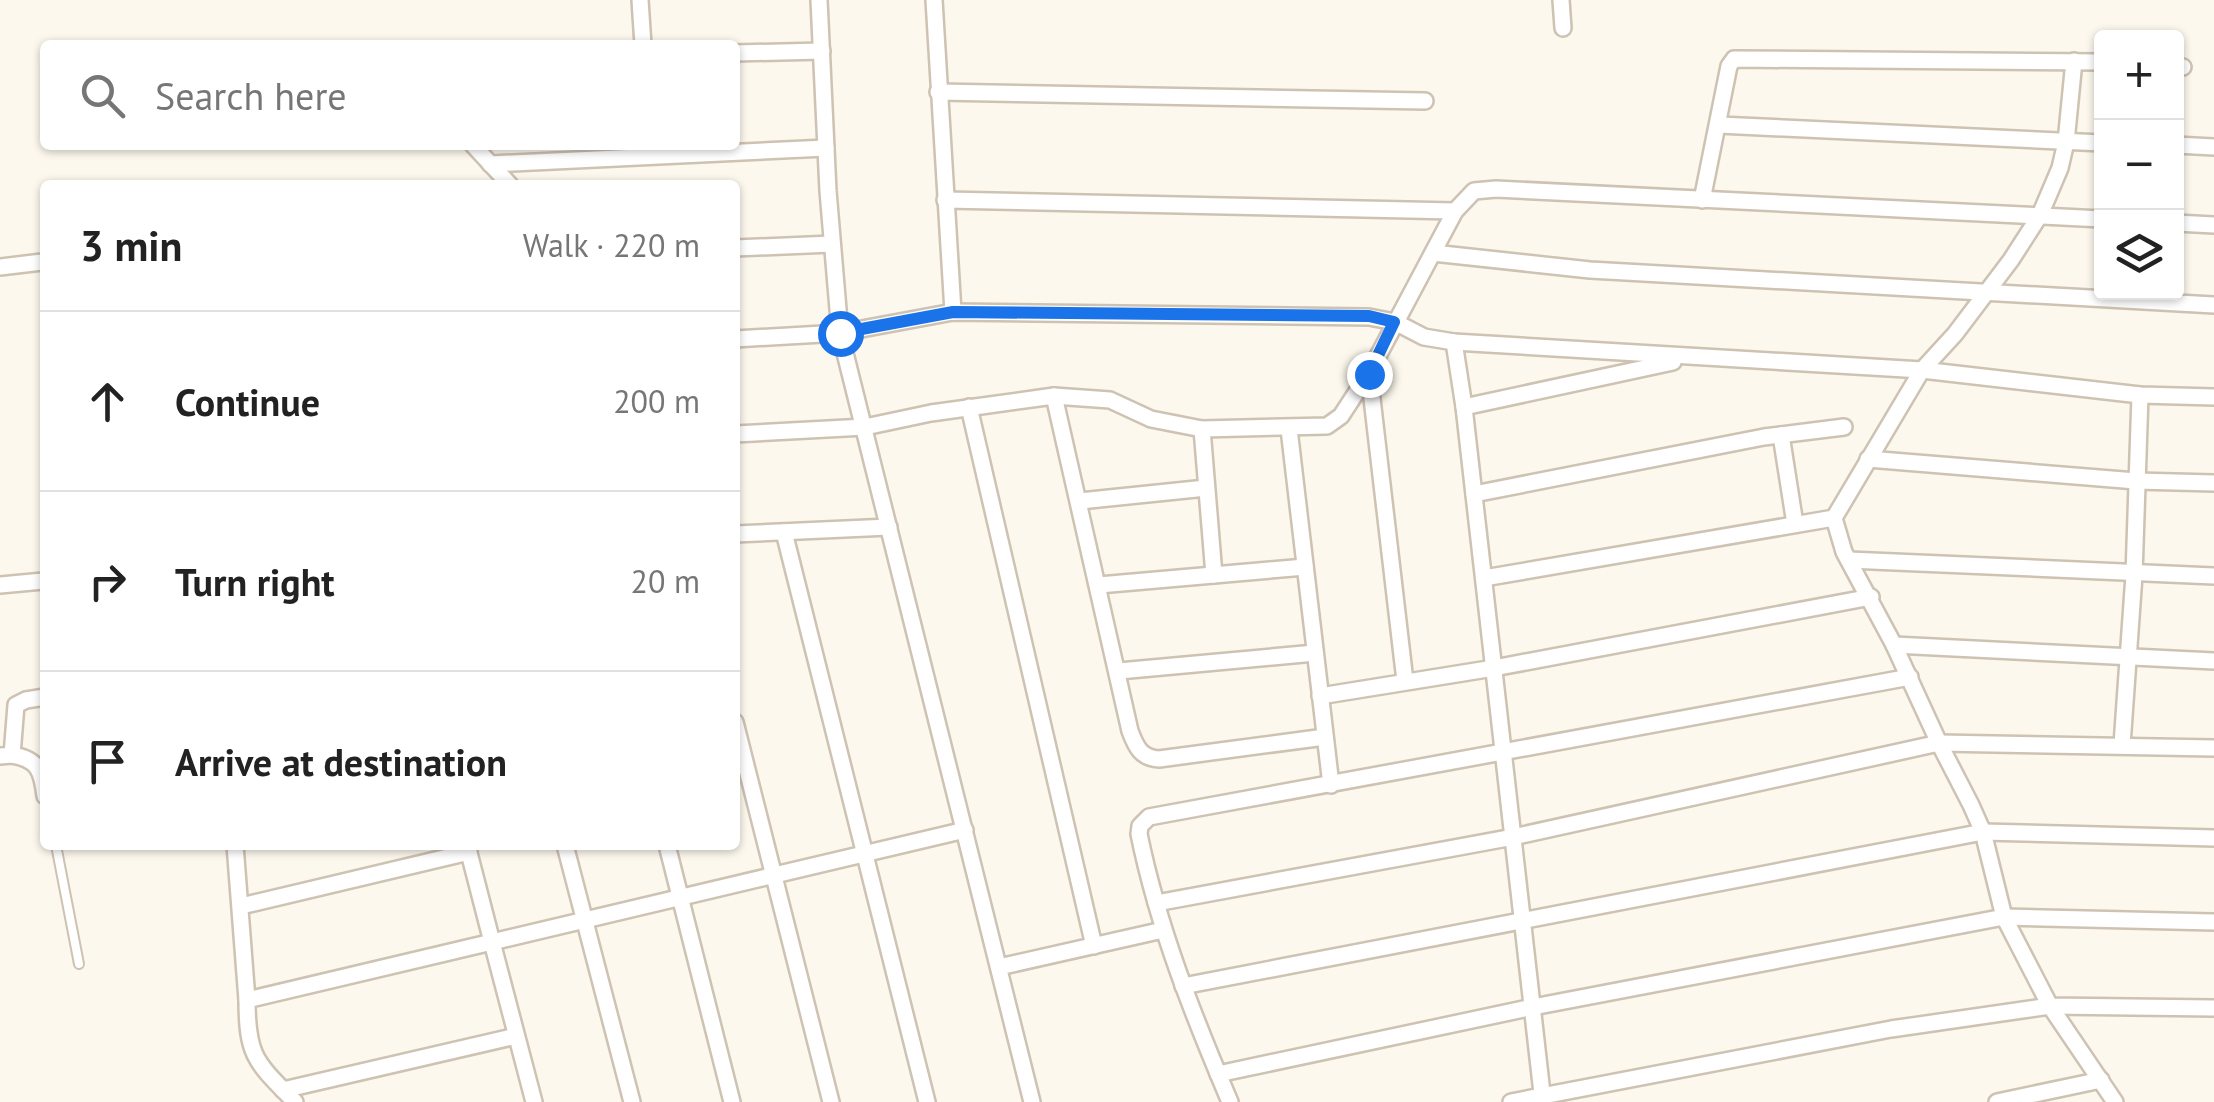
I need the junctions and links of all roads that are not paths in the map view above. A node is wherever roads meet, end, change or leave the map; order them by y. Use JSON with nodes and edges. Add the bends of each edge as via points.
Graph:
{"nodes":[{"id":1,"x":640,"y":0,"type":"edge"},
{"id":2,"x":819,"y":0,"type":"edge"},
{"id":3,"x":934,"y":0,"type":"edge"},
{"id":4,"x":1560,"y":0,"type":"edge"},
{"id":5,"x":1563,"y":28,"type":"dead end"},
{"id":6,"x":643,"y":40,"type":"edge"},
{"id":7,"x":822,"y":50,"type":"junction"},
{"id":8,"x":740,"y":53,"type":"edge"},
{"id":9,"x":2074,"y":61,"type":"junction"},
{"id":10,"x":2094,"y":62,"type":"edge"},
{"id":11,"x":938,"y":92,"type":"junction"},
{"id":12,"x":1426,"y":101,"type":"dead end"},
{"id":13,"x":1719,"y":125,"type":"junction"},
{"id":14,"x":2066,"y":142,"type":"junction"},
{"id":15,"x":2094,"y":143,"type":"edge"},
{"id":16,"x":2184,"y":145,"type":"edge"},
{"id":17,"x":2214,"y":147,"type":"edge"},
{"id":18,"x":826,"y":148,"type":"junction"},
{"id":19,"x":477,"y":150,"type":"edge"},
{"id":20,"x":490,"y":164,"type":"junction"},
{"id":21,"x":505,"y":180,"type":"edge"},
{"id":22,"x":945,"y":200,"type":"junction"},
{"id":23,"x":1702,"y":200,"type":"junction"},
{"id":24,"x":1455,"y":211,"type":"junction"},
{"id":25,"x":2040,"y":215,"type":"junction"},
{"id":26,"x":2094,"y":218,"type":"edge"},
{"id":27,"x":2184,"y":223,"type":"edge"},
{"id":28,"x":2214,"y":225,"type":"edge"},
{"id":29,"x":832,"y":244,"type":"junction"},
{"id":30,"x":740,"y":248,"type":"edge"},
{"id":31,"x":1434,"y":253,"type":"junction"},
{"id":32,"x":40,"y":262,"type":"edge"},
{"id":33,"x":0,"y":267,"type":"edge"},
{"id":34,"x":1987,"y":292,"type":"junction"},
{"id":35,"x":2214,"y":305,"type":"edge"},
{"id":36,"x":953,"y":312,"type":"junction"},
{"id":37,"x":1394,"y":322,"type":"junction"},
{"id":38,"x":840,"y":333,"type":"junction"},
{"id":39,"x":740,"y":339,"type":"edge"},
{"id":40,"x":1454,"y":342,"type":"junction"},
{"id":41,"x":1692,"y":358,"type":"junction"},
{"id":42,"x":1922,"y":370,"type":"junction"},
{"id":43,"x":1369,"y":374,"type":"junction"},
{"id":44,"x":2140,"y":395,"type":"junction"},
{"id":45,"x":1054,"y":396,"type":"junction"},
{"id":46,"x":2214,"y":397,"type":"edge"},
{"id":47,"x":969,"y":408,"type":"junction"},
{"id":48,"x":1464,"y":408,"type":"junction"},
{"id":49,"x":1844,"y":426,"type":"dead end"},
{"id":50,"x":865,"y":427,"type":"junction"},
{"id":51,"x":1202,"y":429,"type":"junction"},
{"id":52,"x":1289,"y":429,"type":"junction"},
{"id":53,"x":740,"y":434,"type":"edge"},
{"id":54,"x":1781,"y":436,"type":"junction"},
{"id":55,"x":1868,"y":459,"type":"junction"},
{"id":56,"x":2136,"y":481,"type":"junction"},
{"id":57,"x":2214,"y":483,"type":"edge"},
{"id":58,"x":1206,"y":488,"type":"junction"},
{"id":59,"x":1474,"y":494,"type":"junction"},
{"id":60,"x":1080,"y":500,"type":"junction"},
{"id":61,"x":1834,"y":518,"type":"junction"},
{"id":62,"x":1795,"y":524,"type":"junction"},
{"id":63,"x":889,"y":527,"type":"junction"},
{"id":64,"x":784,"y":532,"type":"junction"},
{"id":65,"x":740,"y":534,"type":"edge"},
{"id":66,"x":1849,"y":560,"type":"junction"},
{"id":67,"x":1305,"y":566,"type":"junction"},
{"id":68,"x":2134,"y":574,"type":"junction"},
{"id":69,"x":1214,"y":575,"type":"junction"},
{"id":70,"x":2214,"y":576,"type":"edge"},
{"id":71,"x":1484,"y":578,"type":"junction"},
{"id":72,"x":40,"y":581,"type":"edge"},
{"id":73,"x":0,"y":585,"type":"edge"},
{"id":74,"x":1099,"y":585,"type":"junction"},
{"id":75,"x":1870,"y":597,"type":"junction"},
{"id":76,"x":1894,"y":644,"type":"junction"},
{"id":77,"x":1316,"y":654,"type":"junction"},
{"id":78,"x":2128,"y":658,"type":"junction"},
{"id":79,"x":2214,"y":661,"type":"edge"},
{"id":80,"x":1494,"y":668,"type":"junction"},
{"id":81,"x":1119,"y":671,"type":"junction"},
{"id":82,"x":1910,"y":677,"type":"junction"},
{"id":83,"x":1405,"y":682,"type":"junction"},
{"id":84,"x":1320,"y":696,"type":"junction"},
{"id":85,"x":40,"y":698,"type":"edge"},
{"id":86,"x":1326,"y":737,"type":"junction"},
{"id":87,"x":740,"y":741,"type":"edge"},
{"id":88,"x":1938,"y":743,"type":"junction"},
{"id":89,"x":2122,"y":745,"type":"junction"},
{"id":90,"x":2214,"y":748,"type":"edge"},
{"id":91,"x":1504,"y":752,"type":"junction"},
{"id":92,"x":6,"y":756,"type":"edge"},
{"id":93,"x":40,"y":769,"type":"edge"},
{"id":94,"x":1331,"y":785,"type":"junction"},
{"id":95,"x":965,"y":830,"type":"junction"},
{"id":96,"x":1983,"y":832,"type":"junction"},
{"id":97,"x":1513,"y":838,"type":"junction"},
{"id":98,"x":2214,"y":838,"type":"edge"},
{"id":99,"x":57,"y":850,"type":"edge"},
{"id":100,"x":236,"y":850,"type":"edge"},
{"id":101,"x":460,"y":850,"type":"edge"},
{"id":102,"x":469,"y":850,"type":"edge"},
{"id":103,"x":566,"y":850,"type":"edge"},
{"id":104,"x":668,"y":850,"type":"edge"},
{"id":105,"x":867,"y":854,"type":"junction"},
{"id":106,"x":774,"y":873,"type":"junction"},
{"id":107,"x":680,"y":897,"type":"junction"},
{"id":108,"x":1156,"y":903,"type":"junction"},
{"id":109,"x":241,"y":906,"type":"junction"},
{"id":110,"x":2004,"y":917,"type":"junction"},
{"id":111,"x":584,"y":920,"type":"junction"},
{"id":112,"x":2214,"y":922,"type":"edge"},
{"id":113,"x":1523,"y":923,"type":"junction"},
{"id":114,"x":1163,"y":930,"type":"junction"},
{"id":115,"x":492,"y":942,"type":"junction"},
{"id":116,"x":1094,"y":946,"type":"junction"},
{"id":117,"x":79,"y":964,"type":"dead end"},
{"id":118,"x":999,"y":967,"type":"junction"},
{"id":119,"x":1183,"y":986,"type":"junction"},
{"id":120,"x":247,"y":1000,"type":"junction"},
{"id":121,"x":2050,"y":1006,"type":"junction"},
{"id":122,"x":1532,"y":1007,"type":"junction"},
{"id":123,"x":2214,"y":1008,"type":"edge"},
{"id":124,"x":516,"y":1036,"type":"junction"},
{"id":125,"x":1218,"y":1074,"type":"junction"},
{"id":126,"x":2101,"y":1080,"type":"junction"},
{"id":127,"x":289,"y":1096,"type":"edge"},
{"id":128,"x":1543,"y":1099,"type":"edge"},
{"id":129,"x":534,"y":1102,"type":"edge"},
{"id":130,"x":632,"y":1102,"type":"edge"},
{"id":131,"x":732,"y":1102,"type":"edge"},
{"id":132,"x":831,"y":1102,"type":"edge"},
{"id":133,"x":927,"y":1102,"type":"edge"},
{"id":134,"x":1032,"y":1102,"type":"edge"},
{"id":135,"x":1230,"y":1102,"type":"edge"},
{"id":136,"x":1511,"y":1102,"type":"edge"},
{"id":137,"x":1997,"y":1102,"type":"edge"},
{"id":138,"x":2115,"y":1102,"type":"edge"}],
"edges":[{"from":1,"to":6,"type":"street"},
{"from":2,"to":7,"type":"street"},
{"from":3,"to":11,"type":"street"},
{"from":4,"to":5,"type":"street"},
{"from":7,"to":8,"type":"street"},
{"from":7,"to":18,"type":"street"},
{"from":9,"to":10,"type":"street"},
{"from":9,"to":13,"type":"street","via":[[1739,58],[1728,66]]},
{"from":9,"to":14,"type":"street"},
{"from":11,"to":12,"type":"street"},
{"from":11,"to":22,"type":"street"},
{"from":13,"to":14,"type":"street"},
{"from":13,"to":23,"type":"street"},
{"from":14,"to":15,"type":"street"},
{"from":14,"to":25,"type":"street"},
{"from":16,"to":17,"type":"street"},
{"from":18,"to":20,"type":"street"},
{"from":18,"to":29,"type":"street"},
{"from":19,"to":20,"type":"street"},
{"from":20,"to":21,"type":"street"},
{"from":22,"to":24,"type":"street"},
{"from":22,"to":36,"type":"street"},
{"from":23,"to":24,"type":"street","via":[[1496,189],[1474,191]]},
{"from":23,"to":25,"type":"street"},
{"from":24,"to":31,"type":"street"},
{"from":25,"to":26,"type":"street"},
{"from":25,"to":34,"type":"street"},
{"from":27,"to":28,"type":"street"},
{"from":29,"to":30,"type":"street"},
{"from":29,"to":38,"type":"street"},
{"from":31,"to":34,"type":"street","via":[[1590,270]]},
{"from":31,"to":37,"type":"street"},
{"from":32,"to":33,"type":"street"},
{"from":34,"to":35,"type":"street"},
{"from":34,"to":42,"type":"street"},
{"from":36,"to":37,"type":"street","via":[[1369,316]]},
{"from":36,"to":38,"type":"street"},
{"from":37,"to":40,"type":"street"},
{"from":37,"to":43,"type":"street"},
{"from":38,"to":39,"type":"street"},
{"from":38,"to":50,"type":"street"},
{"from":40,"to":41,"type":"street"},
{"from":40,"to":48,"type":"street"},
{"from":41,"to":42,"type":"street"},
{"from":41,"to":48,"type":"street"},
{"from":42,"to":44,"type":"street"},
{"from":42,"to":55,"type":"street"},
{"from":43,"to":52,"type":"street","via":[[1335,421]]},
{"from":43,"to":83,"type":"street"},
{"from":44,"to":46,"type":"street"},
{"from":44,"to":56,"type":"street"},
{"from":45,"to":47,"type":"street"},
{"from":45,"to":51,"type":"street","via":[[1110,400],[1151,420]]},
{"from":45,"to":60,"type":"street"},
{"from":47,"to":50,"type":"street"},
{"from":47,"to":116,"type":"street"},
{"from":48,"to":59,"type":"street"},
{"from":49,"to":54,"type":"street"},
{"from":50,"to":53,"type":"street"},
{"from":50,"to":63,"type":"street"},
{"from":51,"to":52,"type":"street"},
{"from":51,"to":58,"type":"street"},
{"from":52,"to":67,"type":"street"},
{"from":54,"to":59,"type":"street"},
{"from":54,"to":62,"type":"street"},
{"from":55,"to":56,"type":"street"},
{"from":55,"to":61,"type":"street"},
{"from":56,"to":57,"type":"street"},
{"from":56,"to":68,"type":"street"},
{"from":58,"to":60,"type":"street"},
{"from":58,"to":69,"type":"street"},
{"from":59,"to":71,"type":"street"},
{"from":60,"to":74,"type":"street"},
{"from":61,"to":62,"type":"street"},
{"from":61,"to":66,"type":"street"},
{"from":62,"to":71,"type":"street"},
{"from":63,"to":64,"type":"street"},
{"from":63,"to":95,"type":"street"},
{"from":64,"to":65,"type":"street"},
{"from":64,"to":105,"type":"street"},
{"from":66,"to":68,"type":"street"},
{"from":66,"to":75,"type":"street"},
{"from":67,"to":69,"type":"street"},
{"from":67,"to":77,"type":"street"},
{"from":68,"to":70,"type":"street"},
{"from":68,"to":78,"type":"street"},
{"from":69,"to":74,"type":"street"},
{"from":71,"to":80,"type":"street"},
{"from":72,"to":73,"type":"street"},
{"from":74,"to":81,"type":"street"},
{"from":75,"to":76,"type":"street"},
{"from":75,"to":80,"type":"street"},
{"from":76,"to":78,"type":"street"},
{"from":76,"to":82,"type":"street"},
{"from":77,"to":81,"type":"street"},
{"from":77,"to":84,"type":"street"},
{"from":78,"to":79,"type":"street"},
{"from":78,"to":89,"type":"street"},
{"from":80,"to":83,"type":"street"},
{"from":80,"to":91,"type":"street"},
{"from":81,"to":86,"type":"street","via":[[1134,743],[1150,758]]},
{"from":82,"to":88,"type":"street"},
{"from":82,"to":91,"type":"street"},
{"from":83,"to":84,"type":"street"},
{"from":84,"to":86,"type":"street"},
{"from":85,"to":92,"type":"street","via":[[16,705]]},
{"from":86,"to":94,"type":"street"},
{"from":87,"to":106,"type":"street"},
{"from":88,"to":89,"type":"street"},
{"from":88,"to":96,"type":"street"},
{"from":88,"to":97,"type":"street"},
{"from":89,"to":90,"type":"street"},
{"from":91,"to":94,"type":"street"},
{"from":91,"to":97,"type":"street"},
{"from":92,"to":93,"type":"street","via":[[26,758]]},
{"from":94,"to":108,"type":"street","via":[[1149,817],[1139,834]]},
{"from":95,"to":105,"type":"street"},
{"from":95,"to":118,"type":"street"},
{"from":96,"to":98,"type":"street"},
{"from":96,"to":110,"type":"street"},
{"from":96,"to":113,"type":"street"},
{"from":97,"to":108,"type":"street"},
{"from":97,"to":113,"type":"street"},
{"from":99,"to":117,"type":"lane"},
{"from":100,"to":109,"type":"street"},
{"from":101,"to":109,"type":"street"},
{"from":102,"to":115,"type":"street"},
{"from":103,"to":111,"type":"street"},
{"from":104,"to":107,"type":"street"},
{"from":105,"to":106,"type":"street"},
{"from":105,"to":133,"type":"street"},
{"from":106,"to":107,"type":"street"},
{"from":106,"to":132,"type":"street"},
{"from":107,"to":111,"type":"street"},
{"from":107,"to":131,"type":"street"},
{"from":108,"to":114,"type":"street"},
{"from":109,"to":120,"type":"street"},
{"from":110,"to":112,"type":"street"},
{"from":110,"to":121,"type":"street"},
{"from":110,"to":122,"type":"street"},
{"from":111,"to":115,"type":"street"},
{"from":111,"to":130,"type":"street"},
{"from":113,"to":119,"type":"street"},
{"from":113,"to":122,"type":"street"},
{"from":114,"to":116,"type":"street"},
{"from":114,"to":119,"type":"street"},
{"from":115,"to":120,"type":"street"},
{"from":115,"to":124,"type":"street"},
{"from":116,"to":118,"type":"street"},
{"from":118,"to":134,"type":"street"},
{"from":119,"to":125,"type":"street"},
{"from":120,"to":127,"type":"street","via":[[251,1050]]},
{"from":121,"to":123,"type":"street"},
{"from":121,"to":126,"type":"street"},
{"from":121,"to":128,"type":"street","via":[[1891,1029]]},
{"from":122,"to":125,"type":"street"},
{"from":122,"to":128,"type":"street"},
{"from":124,"to":127,"type":"street"},
{"from":124,"to":129,"type":"street"},
{"from":125,"to":135,"type":"street"},
{"from":126,"to":137,"type":"street"},
{"from":126,"to":138,"type":"street"},
{"from":128,"to":136,"type":"street"}]}
